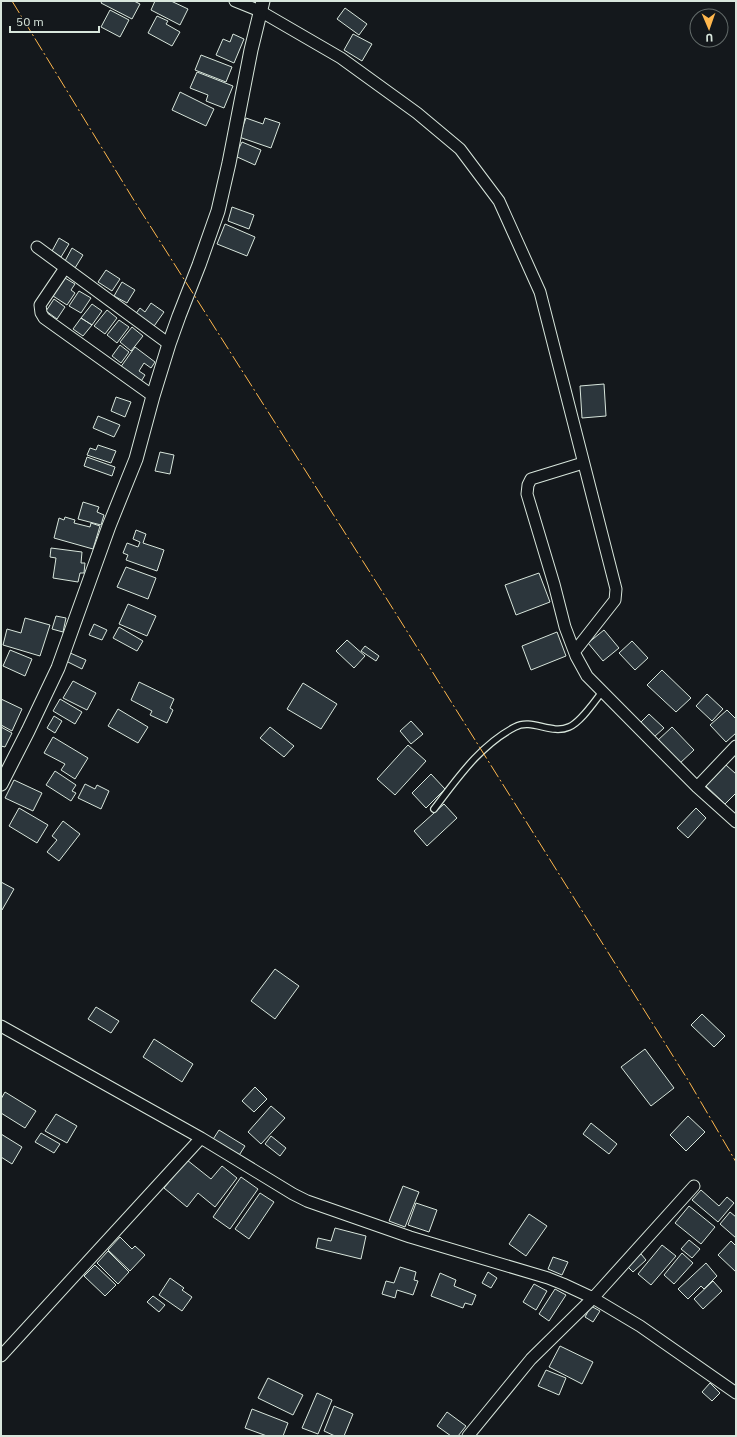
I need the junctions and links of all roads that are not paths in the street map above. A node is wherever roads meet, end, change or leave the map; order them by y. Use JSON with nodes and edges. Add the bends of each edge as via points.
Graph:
{"nodes":[{"id":1,"x":235,"y":1,"type":"edge"},
{"id":2,"x":261,"y":6,"type":"edge"},
{"id":3,"x":37,"y":247,"type":"dead end"},
{"id":4,"x":64,"y":268,"type":"junction"},
{"id":5,"x":169,"y":344,"type":"junction"},
{"id":6,"x":153,"y":396,"type":"junction"},
{"id":7,"x":583,"y":463,"type":"junction"},
{"id":8,"x":575,"y":651,"type":"junction"},
{"id":9,"x":602,"y":692,"type":"junction"},
{"id":10,"x":736,"y":746,"type":"edge"},
{"id":11,"x":1,"y":784,"type":"edge"},
{"id":12,"x":697,"y":787,"type":"junction"},
{"id":13,"x":434,"y":809,"type":"dead end"},
{"id":14,"x":736,"y":822,"type":"edge"},
{"id":15,"x":1,"y":1026,"type":"edge"},
{"id":16,"x":200,"y":1138,"type":"junction"},
{"id":17,"x":694,"y":1186,"type":"dead end"},
{"id":18,"x":593,"y":1298,"type":"junction"},
{"id":19,"x":1,"y":1356,"type":"edge"},
{"id":20,"x":736,"y":1393,"type":"edge"},
{"id":21,"x":468,"y":1436,"type":"edge"}],
"edges":[{"from":1,"to":2,"type":"street"},
{"from":2,"to":5,"type":"street","via":[[218,211]]},
{"from":2,"to":7,"type":"street","via":[[341,58],[417,113],[460,149],[499,201],[540,292]]},
{"from":3,"to":4,"type":"street"},
{"from":4,"to":5,"type":"street"},
{"from":4,"to":6,"type":"street","via":[[40,305],[44,318]]},
{"from":5,"to":6,"type":"street"},
{"from":6,"to":11,"type":"street","via":[[136,459],[58,668]]},
{"from":7,"to":8,"type":"street","via":[[616,589],[615,600]]},
{"from":7,"to":8,"type":"street","via":[[530,480],[527,494],[565,627]]},
{"from":8,"to":9,"type":"street","via":[[586,676]]},
{"from":9,"to":12,"type":"street"},
{"from":9,"to":13,"type":"lane","via":[[569,727],[557,730],[526,724],[516,726],[493,741],[469,765]]},
{"from":10,"to":12,"type":"street"},
{"from":12,"to":14,"type":"street"},
{"from":15,"to":16,"type":"street"},
{"from":16,"to":18,"type":"street","via":[[307,1202],[410,1237],[548,1278]]},
{"from":16,"to":19,"type":"street"},
{"from":17,"to":18,"type":"street"},
{"from":18,"to":20,"type":"street","via":[[640,1326]]},
{"from":18,"to":21,"type":"street","via":[[531,1359]]}]}
